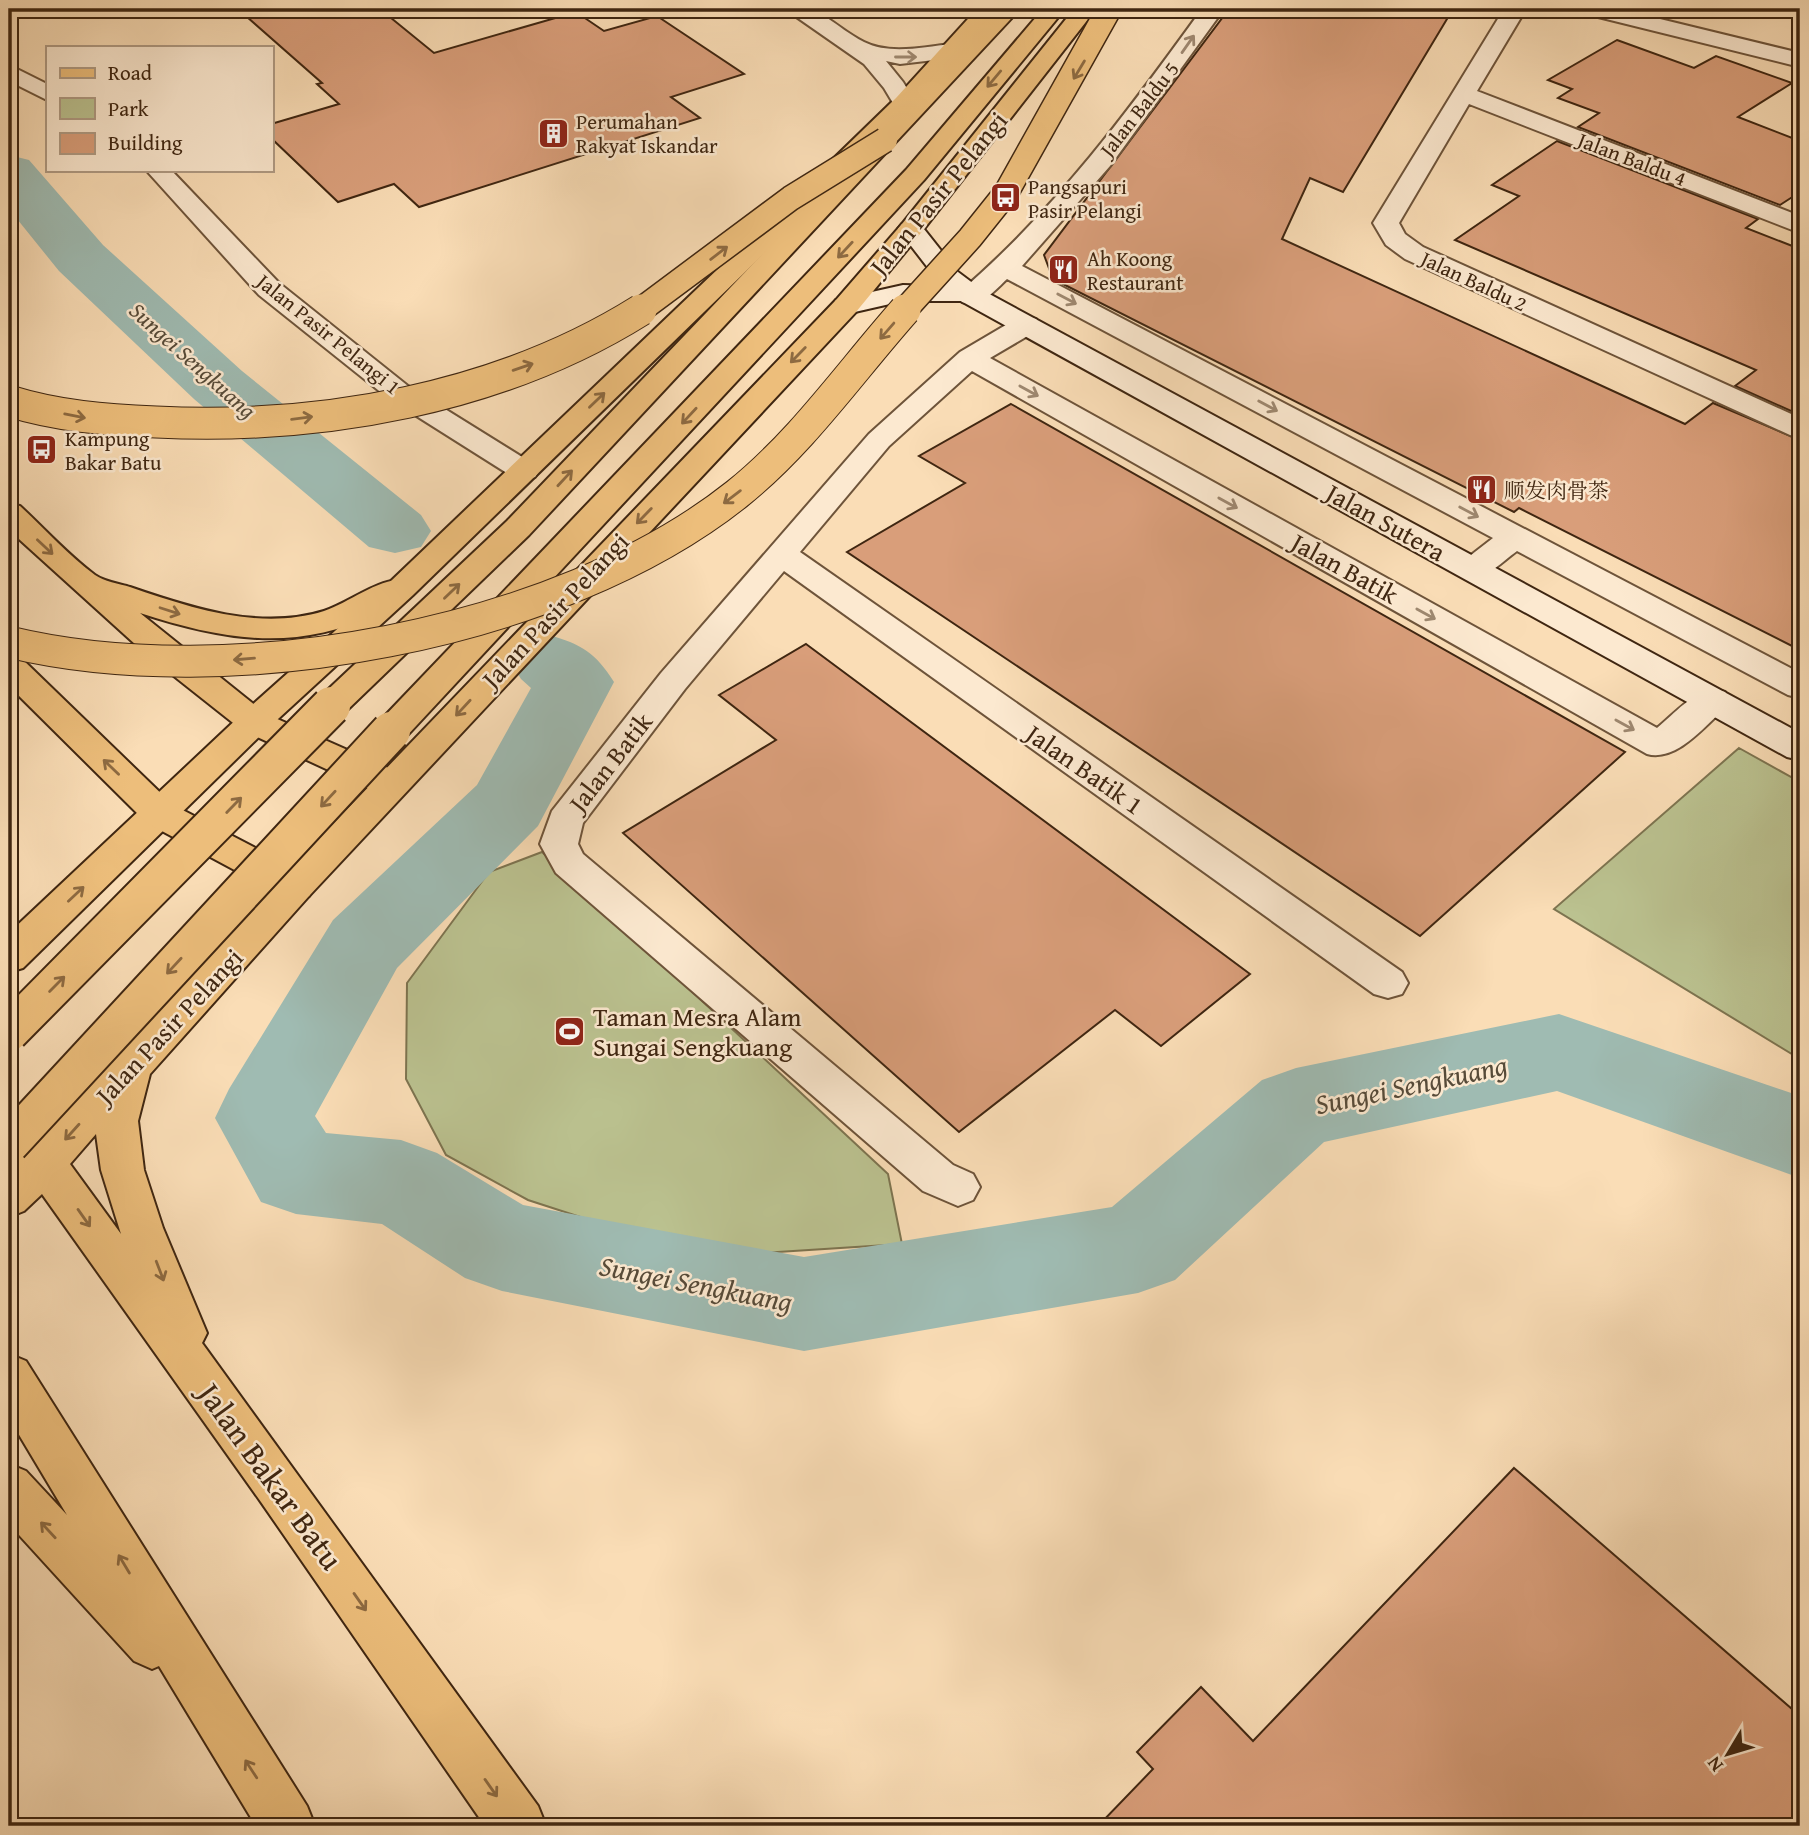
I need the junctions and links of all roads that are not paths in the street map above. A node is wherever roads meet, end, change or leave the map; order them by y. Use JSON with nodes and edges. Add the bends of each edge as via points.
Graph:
{"nodes":[{"id":1,"x":796,"y":9,"type":"edge"},
{"id":2,"x":989,"y":9,"type":"edge"},
{"id":3,"x":1009,"y":9,"type":"edge"},
{"id":4,"x":1054,"y":9,"type":"edge"},
{"id":5,"x":1084,"y":9,"type":"edge"},
{"id":6,"x":1109,"y":9,"type":"edge"},
{"id":7,"x":1213,"y":9,"type":"edge"},
{"id":8,"x":1515,"y":9,"type":"edge"},
{"id":9,"x":1594,"y":9,"type":"edge"},
{"id":10,"x":863,"y":50,"type":"junction"},
{"id":11,"x":951,"y":51,"type":"junction"},
{"id":12,"x":1800,"y":60,"type":"edge"},
{"id":13,"x":9,"y":72,"type":"edge"},
{"id":14,"x":46,"y":92,"type":"edge"},
{"id":15,"x":1464,"y":94,"type":"junction"},
{"id":16,"x":904,"y":103,"type":"junction"},
{"id":17,"x":886,"y":140,"type":"junction"},
{"id":18,"x":160,"y":172,"type":"edge"},
{"id":19,"x":1800,"y":225,"type":"edge"},
{"id":20,"x":911,"y":229,"type":"junction"},
{"id":21,"x":1006,"y":268,"type":"junction"},
{"id":22,"x":972,"y":296,"type":"junction"},
{"id":23,"x":846,"y":306,"type":"junction"},
{"id":24,"x":1026,"y":325,"type":"junction"},
{"id":25,"x":970,"y":358,"type":"junction"},
{"id":26,"x":9,"y":401,"type":"edge"},
{"id":27,"x":1800,"y":429,"type":"edge"},
{"id":28,"x":524,"y":471,"type":"junction"},
{"id":29,"x":9,"y":513,"type":"edge"},
{"id":30,"x":1516,"y":536,"type":"junction"},
{"id":31,"x":783,"y":555,"type":"junction"},
{"id":32,"x":1473,"y":569,"type":"junction"},
{"id":33,"x":82,"y":581,"type":"junction"},
{"id":34,"x":402,"y":588,"type":"junction"},
{"id":35,"x":9,"y":642,"type":"edge"},
{"id":36,"x":9,"y":666,"type":"edge"},
{"id":37,"x":1800,"y":687,"type":"edge"},
{"id":38,"x":1713,"y":700,"type":"junction"},
{"id":39,"x":254,"y":722,"type":"junction"},
{"id":40,"x":1800,"y":748,"type":"edge"},
{"id":41,"x":391,"y":784,"type":"junction"},
{"id":42,"x":160,"y":814,"type":"junction"},
{"id":43,"x":296,"y":886,"type":"junction"},
{"id":44,"x":9,"y":957,"type":"edge"},
{"id":45,"x":1388,"y":983,"type":"dead end"},
{"id":46,"x":9,"y":1032,"type":"edge"},
{"id":47,"x":133,"y":1066,"type":"junction"},
{"id":48,"x":21,"y":1149,"type":"edge"},
{"id":49,"x":958,"y":1186,"type":"dead end"},
{"id":50,"x":9,"y":1198,"type":"edge"},
{"id":51,"x":9,"y":1376,"type":"edge"},
{"id":52,"x":203,"y":1382,"type":"junction"},
{"id":53,"x":9,"y":1488,"type":"edge"},
{"id":54,"x":211,"y":1706,"type":"junction"},
{"id":55,"x":287,"y":1826,"type":"edge"},
{"id":56,"x":518,"y":1826,"type":"edge"}],
"edges":[{"from":1,"to":10,"type":"street"},
{"from":2,"to":11,"type":"main road"},
{"from":3,"to":17,"type":"main road"},
{"from":4,"to":48,"type":"main road","one_way":true,"bridge":true,"via":[[915,175],[391,731]]},
{"from":5,"to":20,"type":"main road","name":"Jalan Pasir Pelangi"},
{"from":6,"to":35,"type":"main road","one_way":true,"bridge":true,"via":[[998,205],[792,441],[737,494],[674,536],[611,568],[505,611],[382,643],[232,660],[162,662],[92,657]]},
{"from":21,"to":7,"type":"street","name":"Jalan Baldu 5","one_way":true,"via":[[1070,198]]},
{"from":8,"to":15,"type":"street","name":"Jalan Baldu 2"},
{"from":9,"to":12,"type":"street"},
{"from":10,"to":11,"type":"street","one_way":true,"via":[[900,57]]},
{"from":10,"to":16,"type":"street","via":[[896,85]]},
{"from":11,"to":16,"type":"main road"},
{"from":13,"to":14,"type":"street"},
{"from":15,"to":19,"type":"street","name":"Jalan Baldu 4"},
{"from":15,"to":27,"type":"street","name":"Jalan Baldu 2","via":[[1386,223],[1395,239],[1414,253]]},
{"from":28,"to":16,"type":"main road","one_way":true},
{"from":26,"to":17,"type":"main road","one_way":true,"bridge":true,"via":[[88,418],[227,424],[353,412],[463,387],[539,362],[603,333],[667,294],[762,219]]},
{"from":46,"to":17,"type":"main road","one_way":true,"bridge":true,"via":[[331,706],[518,528]]},
{"from":18,"to":28,"type":"street","name":"Jalan Pasir Pelangi 1","via":[[269,289],[398,392]]},
{"from":20,"to":22,"type":"street","name":"Jalan Sutera","via":[[949,278]]},
{"from":20,"to":23,"type":"main road","name":"Jalan Pasir Pelangi"},
{"from":21,"to":22,"type":"street","name":"Jalan Baldu 5"},
{"from":21,"to":30,"type":"street","one_way":true},
{"from":22,"to":23,"type":"street","name":"Jalan Sutera","via":[[903,293]]},
{"from":22,"to":24,"type":"street","name":"Jalan Sutera"},
{"from":23,"to":41,"type":"main road","name":"Jalan Pasir Pelangi","one_way":true,"bridge":true},
{"from":24,"to":25,"type":"street","name":"Jalan Batik"},
{"from":24,"to":32,"type":"street","name":"Jalan Sutera"},
{"from":25,"to":31,"type":"street","name":"Jalan Batik","via":[[879,440]]},
{"from":25,"to":38,"type":"street","name":"Jalan Batik","one_way":true,"via":[[1659,745]]},
{"from":28,"to":34,"type":"main road"},
{"from":29,"to":33,"type":"main road","one_way":true},
{"from":30,"to":32,"type":"street"},
{"from":30,"to":37,"type":"street"},
{"from":31,"to":45,"type":"street","name":"Jalan Batik 1"},
{"from":31,"to":49,"type":"street","name":"Jalan Batik","via":[[673,681],[565,820],[559,844],[569,863],[938,1178]]},
{"from":32,"to":38,"type":"street","name":"Jalan Sutera"},
{"from":33,"to":34,"type":"main road","one_way":true,"via":[[179,615],[266,629],[323,623]]},
{"from":33,"to":39,"type":"main road"},
{"from":34,"to":39,"type":"main road","bridge":true},
{"from":42,"to":36,"type":"main road","one_way":true},
{"from":38,"to":40,"type":"street","name":"Jalan Sutera"},
{"from":39,"to":41,"type":"main road"},
{"from":39,"to":42,"type":"main road"},
{"from":41,"to":43,"type":"main road","name":"Jalan Pasir Pelangi"},
{"from":42,"to":43,"type":"main road"},
{"from":44,"to":42,"type":"main road","one_way":true},
{"from":43,"to":47,"type":"main road","name":"Jalan Pasir Pelangi"},
{"from":47,"to":48,"type":"main road","name":"Jalan Pasir Pelangi","one_way":true},
{"from":47,"to":52,"type":"main road","one_way":true,"via":[[117,1118],[123,1173]]},
{"from":48,"to":50,"type":"main road","name":"Jalan Pasir Pelangi"},
{"from":48,"to":52,"type":"main road","name":"Jalan Bakar Batu","one_way":true},
{"from":54,"to":51,"type":"main road","one_way":true},
{"from":52,"to":56,"type":"main road","name":"Jalan Bakar Batu","one_way":true},
{"from":54,"to":53,"type":"main road","one_way":true},
{"from":55,"to":54,"type":"main road","one_way":true}]}
